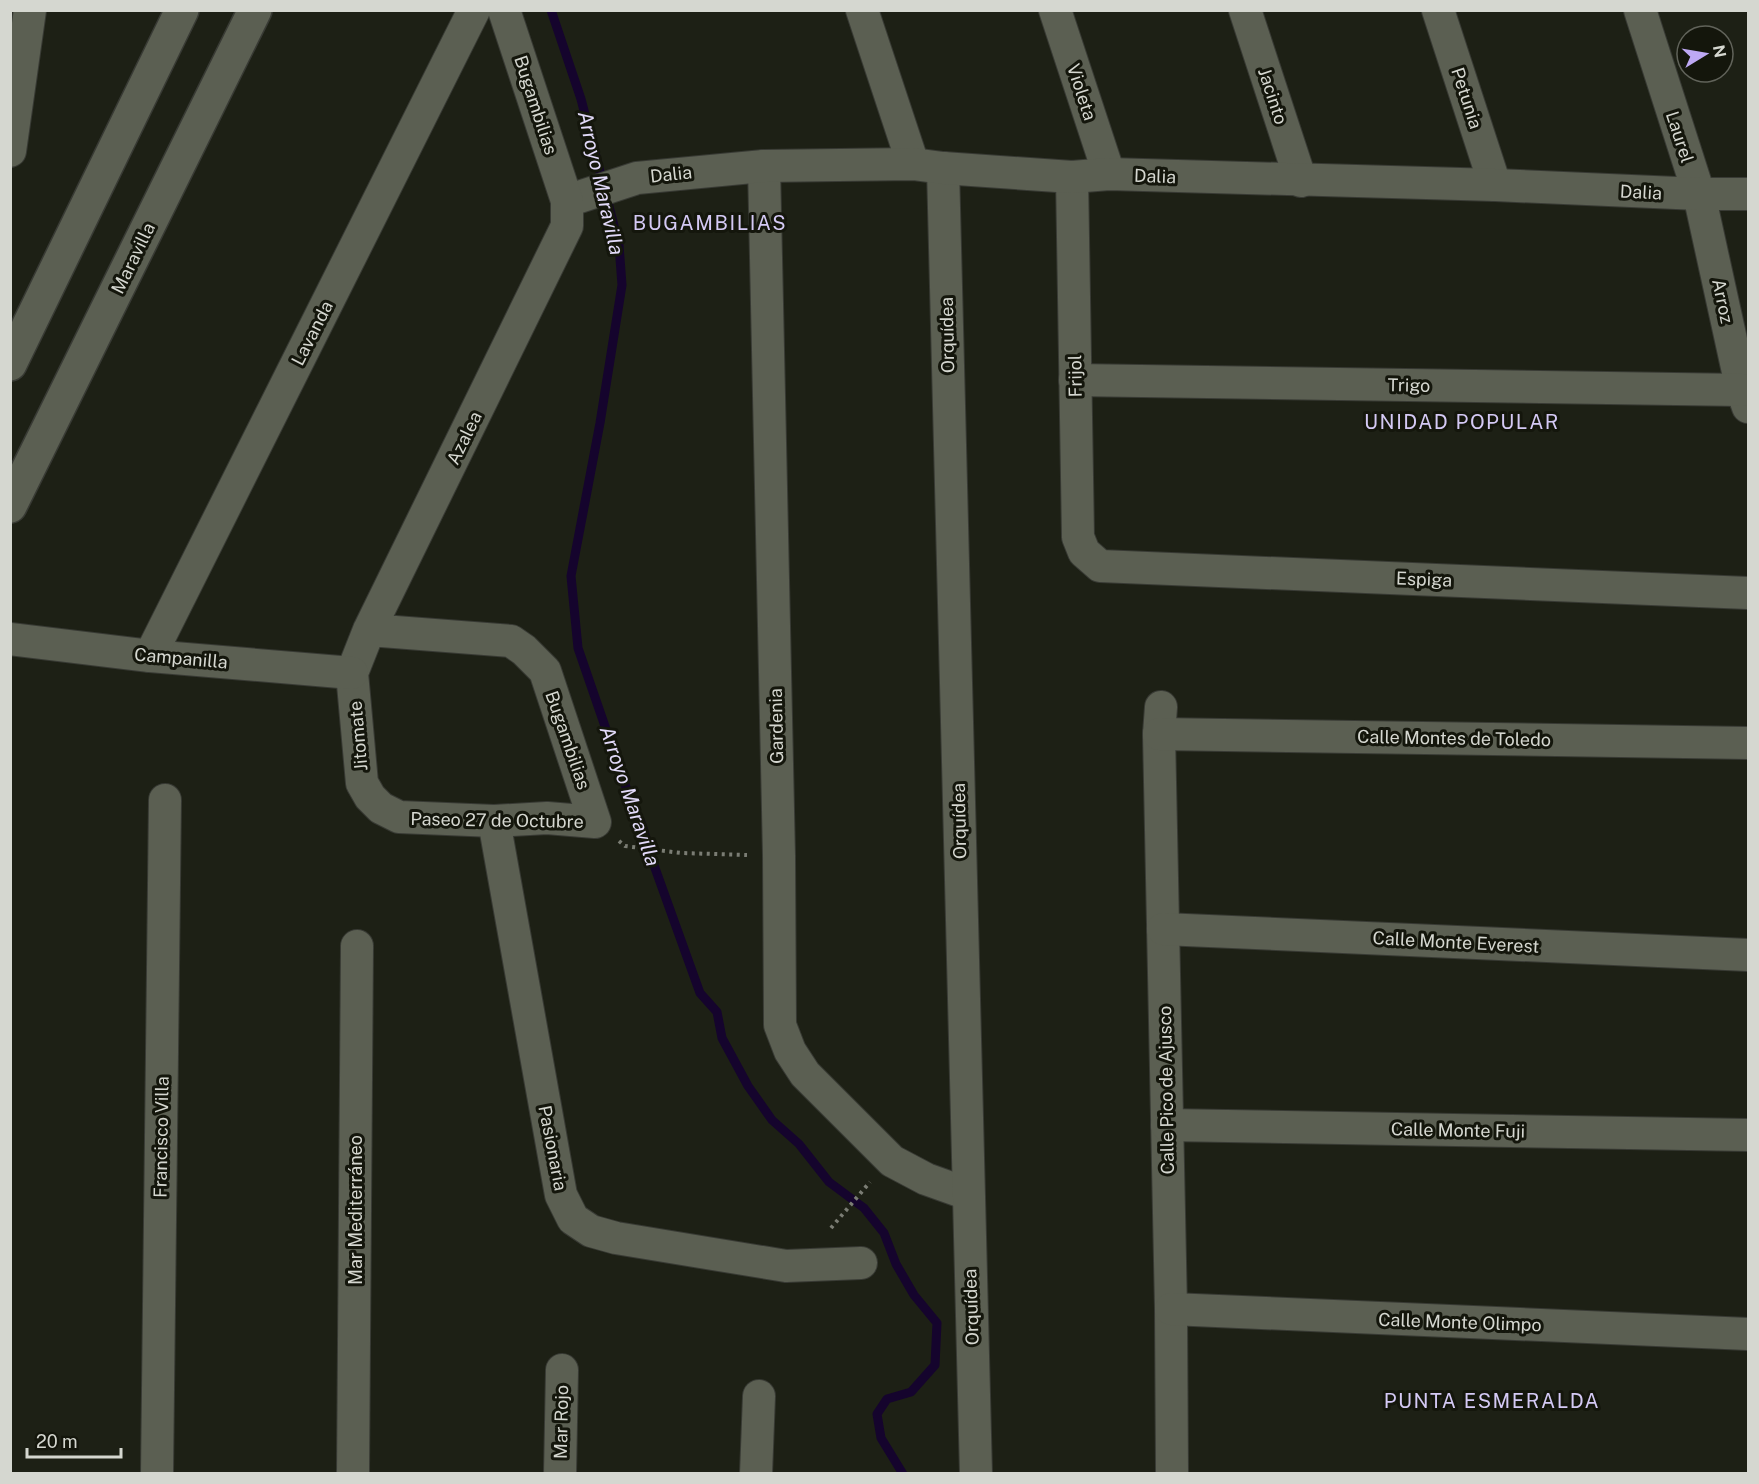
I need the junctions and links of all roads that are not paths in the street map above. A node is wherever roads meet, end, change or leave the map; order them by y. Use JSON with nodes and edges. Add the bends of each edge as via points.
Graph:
{"nodes":[{"id":1,"x":30,"y":10,"type":"edge"},
{"id":2,"x":182,"y":10,"type":"edge"},
{"id":3,"x":255,"y":10,"type":"edge"},
{"id":4,"x":474,"y":10,"type":"edge"},
{"id":5,"x":504,"y":10,"type":"edge"},
{"id":6,"x":862,"y":10,"type":"edge"},
{"id":7,"x":1054,"y":10,"type":"edge"},
{"id":8,"x":1245,"y":10,"type":"edge"},
{"id":9,"x":1438,"y":10,"type":"edge"},
{"id":10,"x":1640,"y":10,"type":"edge"},
{"id":11,"x":10,"y":151,"type":"edge"},
{"id":12,"x":913,"y":164,"type":"junction"},
{"id":13,"x":764,"y":166,"type":"junction"},
{"id":14,"x":943,"y":168,"type":"junction"},
{"id":15,"x":1109,"y":174,"type":"junction"},
{"id":16,"x":1072,"y":177,"type":"junction"},
{"id":17,"x":1301,"y":181,"type":"junction"},
{"id":18,"x":1495,"y":185,"type":"junction"},
{"id":19,"x":1699,"y":194,"type":"junction"},
{"id":20,"x":1749,"y":194,"type":"edge"},
{"id":21,"x":575,"y":199,"type":"junction"},
{"id":22,"x":13,"y":352,"type":"edge"},
{"id":23,"x":1075,"y":380,"type":"junction"},
{"id":24,"x":1745,"y":398,"type":"edge"},
{"id":25,"x":12,"y":499,"type":"edge"},
{"id":26,"x":1100,"y":566,"type":"joint"},
{"id":27,"x":1749,"y":593,"type":"edge"},
{"id":28,"x":369,"y":630,"type":"junction"},
{"id":29,"x":10,"y":639,"type":"edge"},
{"id":30,"x":150,"y":656,"type":"junction"},
{"id":31,"x":352,"y":673,"type":"junction"},
{"id":32,"x":1160,"y":720,"type":"joint"},
{"id":33,"x":1749,"y":743,"type":"edge"},
{"id":34,"x":165,"y":800,"type":"dead end"},
{"id":35,"x":399,"y":817,"type":"joint"},
{"id":36,"x":494,"y":821,"type":"junction"},
{"id":37,"x":595,"y":822,"type":"joint"},
{"id":38,"x":1163,"y":929,"type":"junction"},
{"id":39,"x":357,"y":946,"type":"dead end"},
{"id":40,"x":1749,"y":955,"type":"edge"},
{"id":41,"x":1167,"y":1125,"type":"junction"},
{"id":42,"x":1749,"y":1135,"type":"edge"},
{"id":43,"x":968,"y":1194,"type":"junction"},
{"id":44,"x":861,"y":1263,"type":"dead end"},
{"id":45,"x":1171,"y":1310,"type":"junction"},
{"id":46,"x":1749,"y":1334,"type":"edge"},
{"id":47,"x":562,"y":1370,"type":"dead end"},
{"id":48,"x":759,"y":1396,"type":"dead end"},
{"id":49,"x":157,"y":1473,"type":"edge"},
{"id":50,"x":353,"y":1473,"type":"edge"},
{"id":51,"x":560,"y":1473,"type":"edge"},
{"id":52,"x":756,"y":1473,"type":"edge"},
{"id":53,"x":976,"y":1473,"type":"edge"},
{"id":54,"x":1172,"y":1473,"type":"edge"}],
"edges":[{"from":1,"to":11,"type":"street"},
{"from":2,"to":22,"type":"main road"},
{"from":3,"to":25,"type":"main road","name":"Maravilla"},
{"from":4,"to":30,"type":"street","name":"Lavanda"},
{"from":5,"to":21,"type":"street","name":"Bugambilias"},
{"from":6,"to":12,"type":"street"},
{"from":7,"to":15,"type":"street","name":"Violeta"},
{"from":8,"to":17,"type":"street","name":"Jacinto"},
{"from":9,"to":18,"type":"street","name":"Petunia"},
{"from":10,"to":19,"type":"street","name":"Laurel"},
{"from":12,"to":13,"type":"street","name":"Dalia"},
{"from":12,"to":14,"type":"street","name":"Dalia"},
{"from":13,"to":21,"type":"street","name":"Dalia","via":[[637,178]]},
{"from":13,"to":43,"type":"street","name":"Gardenia","via":[[780,1025],[805,1074],[892,1161]]},
{"from":14,"to":16,"type":"street","name":"Dalia"},
{"from":14,"to":43,"type":"street","name":"Orquídea"},
{"from":15,"to":16,"type":"street","name":"Dalia"},
{"from":15,"to":17,"type":"street","name":"Dalia"},
{"from":16,"to":23,"type":"street","name":"Frijol"},
{"from":17,"to":18,"type":"street","name":"Dalia"},
{"from":18,"to":19,"type":"street","name":"Dalia"},
{"from":19,"to":20,"type":"street","name":"Dalia"},
{"from":19,"to":24,"type":"street","name":"Arroz"},
{"from":21,"to":28,"type":"street","name":"Azalea","via":[[558,247]]},
{"from":23,"to":24,"type":"street","name":"Trigo"},
{"from":23,"to":26,"type":"street","name":"Frijol","via":[[1078,537],[1084,552]]},
{"from":26,"to":27,"type":"street","name":"Espiga"},
{"from":28,"to":31,"type":"street","name":"Azalea"},
{"from":28,"to":37,"type":"street","name":"Bugambilias","via":[[511,641],[536,661],[545,671]]},
{"from":29,"to":30,"type":"street","name":"Campanilla"},
{"from":30,"to":31,"type":"street","name":"Campanilla"},
{"from":31,"to":35,"type":"street","name":"Jitomate","via":[[362,783],[381,808]]},
{"from":32,"to":33,"type":"street","name":"Calle Montes de Toledo"},
{"from":32,"to":38,"type":"street","name":"Calle Pico de Ajusco"},
{"from":34,"to":49,"type":"street","name":"Francisco Villa"},
{"from":35,"to":36,"type":"street","name":"Paseo 27 de Octubre"},
{"from":36,"to":37,"type":"street","name":"Paseo 27 de Octubre","via":[[547,818]]},
{"from":36,"to":44,"type":"street","name":"Pasionaria","via":[[561,1195],[573,1219],[591,1231],[616,1238],[786,1266]]},
{"from":38,"to":40,"type":"street","name":"Calle Monte Everest"},
{"from":38,"to":41,"type":"street","name":"Calle Pico de Ajusco"},
{"from":39,"to":50,"type":"street","name":"Mar Mediterráneo"},
{"from":41,"to":42,"type":"street","name":"Calle Monte Fuji"},
{"from":41,"to":45,"type":"street","name":"Calle Pico de Ajusco"},
{"from":43,"to":53,"type":"street","name":"Orquídea"},
{"from":45,"to":46,"type":"street","name":"Calle Monte Olimpo"},
{"from":45,"to":54,"type":"street","name":"Calle Pico de Ajusco"},
{"from":47,"to":51,"type":"street","name":"Mar Rojo"},
{"from":48,"to":52,"type":"street"}]}
